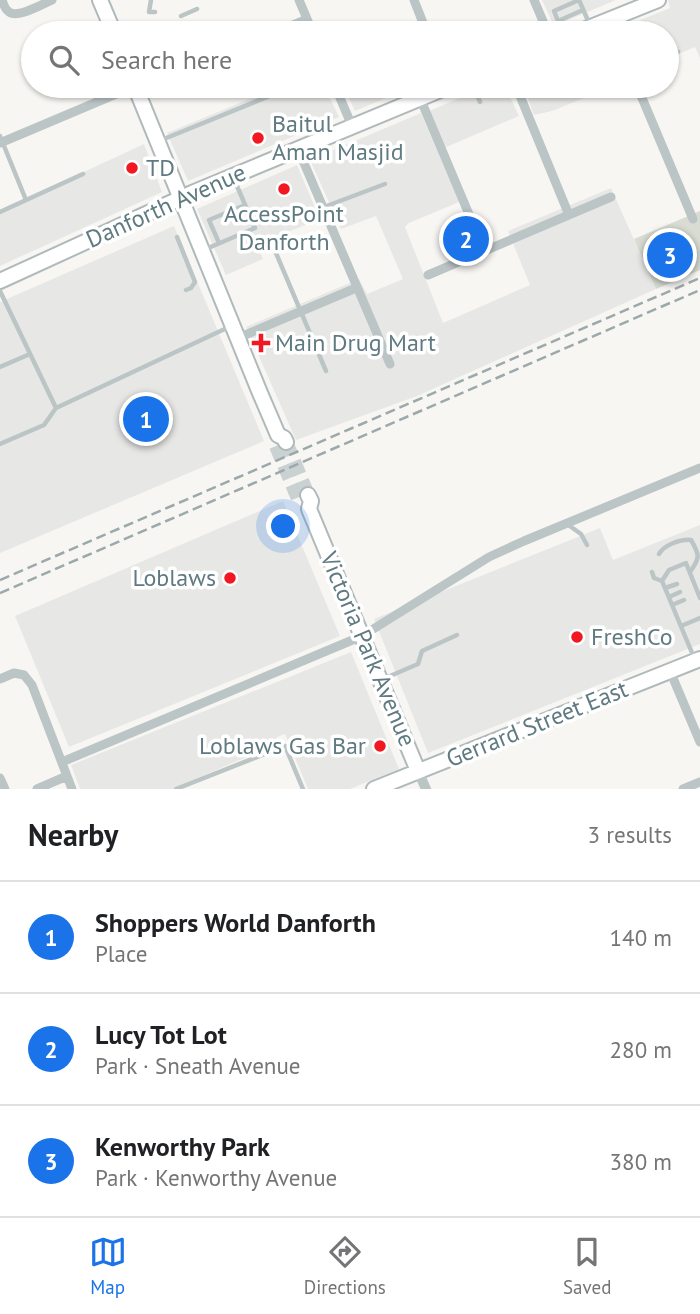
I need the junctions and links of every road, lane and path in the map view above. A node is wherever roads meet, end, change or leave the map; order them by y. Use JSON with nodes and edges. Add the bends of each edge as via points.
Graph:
{"nodes":[{"id":1,"x":2,"y":0,"type":"edge"},
{"id":2,"x":52,"y":0,"type":"edge"},
{"id":3,"x":100,"y":0,"type":"edge"},
{"id":4,"x":151,"y":0,"type":"edge"},
{"id":5,"x":299,"y":0,"type":"edge"},
{"id":6,"x":414,"y":0,"type":"edge"},
{"id":7,"x":534,"y":0,"type":"edge"},
{"id":8,"x":658,"y":0,"type":"edge"},
{"id":9,"x":197,"y":9,"type":"dead end"},
{"id":10,"x":583,"y":10,"type":"junction"},
{"id":11,"x":554,"y":11,"type":"junction"},
{"id":12,"x":155,"y":12,"type":"dead end"},
{"id":13,"x":181,"y":16,"type":"dead end"},
{"id":14,"x":541,"y":16,"type":"junction"},
{"id":15,"x":306,"y":17,"type":"junction"},
{"id":16,"x":611,"y":19,"type":"joint"},
{"id":17,"x":109,"y":21,"type":"edge"},
{"id":18,"x":296,"y":21,"type":"edge"},
{"id":19,"x":308,"y":21,"type":"edge"},
{"id":20,"x":423,"y":21,"type":"edge"},
{"id":21,"x":543,"y":21,"type":"edge"},
{"id":22,"x":583,"y":21,"type":"edge"},
{"id":23,"x":606,"y":21,"type":"edge"},
{"id":24,"x":106,"y":98,"type":"edge"},
{"id":25,"x":140,"y":98,"type":"edge"},
{"id":26,"x":265,"y":98,"type":"edge"},
{"id":27,"x":340,"y":98,"type":"edge"},
{"id":28,"x":420,"y":98,"type":"joint"},
{"id":29,"x":478,"y":98,"type":"edge"},
{"id":30,"x":521,"y":98,"type":"edge"},
{"id":31,"x":642,"y":98,"type":"edge"},
{"id":32,"x":480,"y":102,"type":"dead end"},
{"id":33,"x":352,"y":126,"type":"junction"},
{"id":34,"x":1,"y":141,"type":"edge"},
{"id":35,"x":158,"y":142,"type":"junction"},
{"id":36,"x":298,"y":149,"type":"junction"},
{"id":37,"x":83,"y":174,"type":"dead end"},
{"id":38,"x":233,"y":176,"type":"junction"},
{"id":39,"x":385,"y":184,"type":"dead end"},
{"id":40,"x":611,"y":197,"type":"dead end"},
{"id":41,"x":180,"y":198,"type":"junction"},
{"id":42,"x":26,"y":200,"type":"junction"},
{"id":43,"x":245,"y":205,"type":"junction"},
{"id":44,"x":323,"y":208,"type":"junction"},
{"id":45,"x":0,"y":212,"type":"edge"},
{"id":46,"x":569,"y":215,"type":"junction"},
{"id":47,"x":693,"y":219,"type":"dead end"},
{"id":48,"x":177,"y":237,"type":"dead end"},
{"id":49,"x":219,"y":243,"type":"junction"},
{"id":50,"x":273,"y":246,"type":"dead end"},
{"id":51,"x":484,"y":250,"type":"junction"},
{"id":52,"x":201,"y":251,"type":"junction"},
{"id":53,"x":428,"y":275,"type":"dead end"},
{"id":54,"x":0,"y":281,"type":"edge"},
{"id":55,"x":356,"y":288,"type":"junction"},
{"id":56,"x":187,"y":290,"type":"dead end"},
{"id":57,"x":0,"y":291,"type":"edge"},
{"id":58,"x":300,"y":312,"type":"junction"},
{"id":59,"x":235,"y":332,"type":"junction"},
{"id":60,"x":30,"y":354,"type":"junction"},
{"id":61,"x":390,"y":364,"type":"dead end"},
{"id":62,"x":0,"y":367,"type":"edge"},
{"id":63,"x":326,"y":371,"type":"dead end"},
{"id":64,"x":56,"y":408,"type":"junction"},
{"id":65,"x":280,"y":441,"type":"tunnel mouth"},
{"id":66,"x":0,"y":444,"type":"edge"},
{"id":67,"x":700,"y":468,"type":"edge"},
{"id":68,"x":306,"y":502,"type":"tunnel mouth"},
{"id":69,"x":566,"y":524,"type":"junction"},
{"id":70,"x":587,"y":545,"type":"dead end"},
{"id":71,"x":659,"y":554,"type":"dead end"},
{"id":72,"x":652,"y":572,"type":"dead end"},
{"id":73,"x":690,"y":576,"type":"junction"},
{"id":74,"x":662,"y":581,"type":"junction"},
{"id":75,"x":677,"y":584,"type":"dead end"},
{"id":76,"x":665,"y":588,"type":"junction"},
{"id":77,"x":680,"y":592,"type":"dead end"},
{"id":78,"x":697,"y":596,"type":"edge"},
{"id":79,"x":669,"y":597,"type":"junction"},
{"id":80,"x":684,"y":600,"type":"dead end"},
{"id":81,"x":672,"y":605,"type":"junction"},
{"id":82,"x":700,"y":618,"type":"edge"},
{"id":83,"x":681,"y":626,"type":"junction"},
{"id":84,"x":457,"y":635,"type":"dead end"},
{"id":85,"x":362,"y":636,"type":"junction"},
{"id":86,"x":698,"y":660,"type":"edge"},
{"id":87,"x":670,"y":671,"type":"junction"},
{"id":88,"x":0,"y":679,"type":"edge"},
{"id":89,"x":381,"y":680,"type":"junction"},
{"id":90,"x":700,"y":742,"type":"edge"},
{"id":91,"x":62,"y":762,"type":"junction"},
{"id":92,"x":418,"y":771,"type":"junction"},
{"id":93,"x":67,"y":776,"type":"junction"},
{"id":94,"x":0,"y":778,"type":"edge"},
{"id":95,"x":700,"y":782,"type":"edge"},
{"id":96,"x":5,"y":789,"type":"edge"},
{"id":97,"x":37,"y":789,"type":"edge"},
{"id":98,"x":72,"y":789,"type":"edge"},
{"id":99,"x":176,"y":789,"type":"edge"},
{"id":100,"x":303,"y":789,"type":"edge"},
{"id":101,"x":374,"y":789,"type":"edge"},
{"id":102,"x":426,"y":789,"type":"edge"},
{"id":103,"x":683,"y":789,"type":"edge"}],
"edges":[{"from":1,"to":2,"type":"street","via":[[11,14]]},
{"from":3,"to":17,"type":"main road"},
{"from":4,"to":12,"type":"lane","via":[[149,12]]},
{"from":5,"to":15,"type":"street"},
{"from":6,"to":20,"type":"street"},
{"from":7,"to":14,"type":"street"},
{"from":8,"to":16,"type":"main road"},
{"from":9,"to":13,"type":"lane"},
{"from":10,"to":11,"type":"lane","via":[[579,0]]},
{"from":10,"to":11,"type":"lane","via":[[558,21]]},
{"from":10,"to":22,"type":"lane"},
{"from":11,"to":14,"type":"lane"},
{"from":14,"to":21,"type":"street"},
{"from":15,"to":18,"type":"lane"},
{"from":15,"to":19,"type":"street"},
{"from":16,"to":23,"type":"main road"},
{"from":24,"to":34,"type":"street"},
{"from":25,"to":35,"type":"main road"},
{"from":26,"to":35,"type":"lane"},
{"from":27,"to":33,"type":"street"},
{"from":28,"to":33,"type":"main road","name":"Danforth Avenue"},
{"from":28,"to":51,"type":"street"},
{"from":29,"to":32,"type":"lane"},
{"from":30,"to":46,"type":"street"},
{"from":31,"to":47,"type":"street"},
{"from":33,"to":36,"type":"main road","name":"Danforth Avenue"},
{"from":34,"to":42,"type":"lane"},
{"from":35,"to":41,"type":"main road"},
{"from":36,"to":38,"type":"main road","name":"Danforth Avenue"},
{"from":36,"to":44,"type":"street"},
{"from":37,"to":42,"type":"lane"},
{"from":38,"to":41,"type":"main road","name":"Danforth Avenue"},
{"from":38,"to":43,"type":"lane"},
{"from":39,"to":44,"type":"lane"},
{"from":40,"to":46,"type":"street"},
{"from":41,"to":52,"type":"main road"},
{"from":41,"to":54,"type":"main road","name":"Danforth Avenue"},
{"from":42,"to":45,"type":"lane"},
{"from":43,"to":49,"type":"lane","via":[[255,228]]},
{"from":43,"to":49,"type":"lane","via":[[209,219]]},
{"from":44,"to":55,"type":"street"},
{"from":46,"to":51,"type":"street"},
{"from":48,"to":56,"type":"lane","via":[[195,282]]},
{"from":49,"to":52,"type":"lane"},
{"from":50,"to":58,"type":"lane"},
{"from":51,"to":53,"type":"street"},
{"from":52,"to":59,"type":"main road"},
{"from":55,"to":58,"type":"street"},
{"from":55,"to":61,"type":"street"},
{"from":57,"to":60,"type":"lane"},
{"from":58,"to":59,"type":"street"},
{"from":58,"to":63,"type":"lane"},
{"from":59,"to":64,"type":"lane"},
{"from":59,"to":65,"type":"main road"},
{"from":60,"to":62,"type":"lane"},
{"from":60,"to":64,"type":"lane"},
{"from":64,"to":66,"type":"lane","via":[[44,425]]},
{"from":67,"to":69,"type":"street"},
{"from":68,"to":85,"type":"main road","name":"Victoria Park Avenue"},
{"from":69,"to":70,"type":"lane","via":[[581,534]]},
{"from":69,"to":85,"type":"street","via":[[489,557]]},
{"from":71,"to":73,"type":"lane","via":[[667,546],[691,540],[699,557]]},
{"from":72,"to":74,"type":"lane"},
{"from":73,"to":74,"type":"lane","via":[[686,563],[669,570]]},
{"from":73,"to":78,"type":"lane"},
{"from":74,"to":76,"type":"lane"},
{"from":75,"to":76,"type":"lane"},
{"from":76,"to":79,"type":"lane"},
{"from":77,"to":79,"type":"lane"},
{"from":79,"to":81,"type":"lane"},
{"from":80,"to":81,"type":"lane"},
{"from":81,"to":83,"type":"lane"},
{"from":82,"to":83,"type":"lane"},
{"from":83,"to":86,"type":"lane"},
{"from":84,"to":89,"type":"lane","via":[[422,651],[418,664]]},
{"from":85,"to":89,"type":"main road","name":"Victoria Park Avenue"},
{"from":85,"to":91,"type":"street"},
{"from":86,"to":87,"type":"main road","name":"Gerrard Street East"},
{"from":87,"to":90,"type":"street"},
{"from":87,"to":92,"type":"main road","name":"Gerrard Street East"},
{"from":88,"to":91,"type":"street","via":[[14,673],[24,675],[32,685]]},
{"from":89,"to":92,"type":"main road","name":"Victoria Park Avenue"},
{"from":91,"to":93,"type":"street"},
{"from":92,"to":101,"type":"main road","name":"Gerrard Street East"},
{"from":92,"to":102,"type":"street","name":"Victoria Park Avenue"},
{"from":93,"to":97,"type":"street"},
{"from":93,"to":98,"type":"street"},
{"from":94,"to":96,"type":"street"},
{"from":95,"to":103,"type":"street"},
{"from":99,"to":100,"type":"lane","via":[[285,746]]}]}
